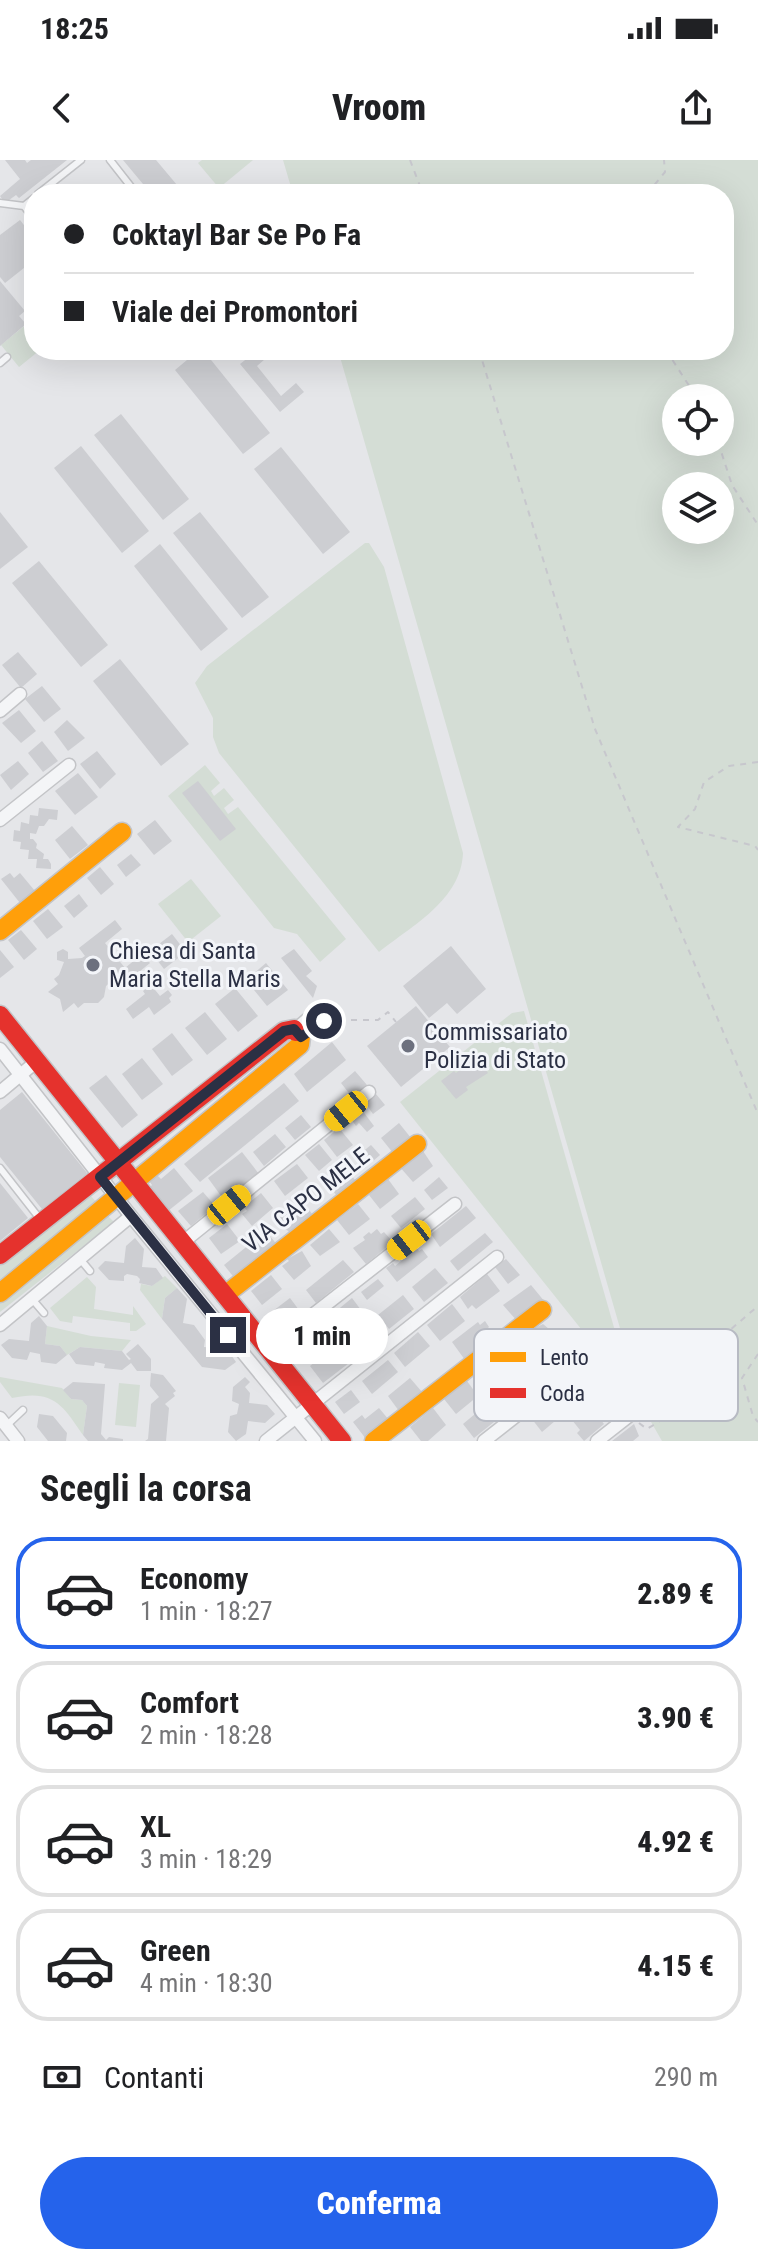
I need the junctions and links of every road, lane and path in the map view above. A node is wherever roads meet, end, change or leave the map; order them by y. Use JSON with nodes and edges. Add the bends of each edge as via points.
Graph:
{"nodes":[{"id":1,"x":81,"y":160,"type":"edge"},
{"id":2,"x":110,"y":160,"type":"edge"},
{"id":3,"x":410,"y":160,"type":"edge"},
{"id":4,"x":664,"y":160,"type":"edge"},
{"id":5,"x":51,"y":184,"type":"edge"},
{"id":6,"x":129,"y":184,"type":"edge"},
{"id":7,"x":419,"y":184,"type":"edge"},
{"id":8,"x":655,"y":184,"type":"edge"},
{"id":9,"x":0,"y":203,"type":"edge"},
{"id":10,"x":24,"y":206,"type":"edge"},
{"id":11,"x":7,"y":357,"type":"dead end"},
{"id":12,"x":482,"y":360,"type":"edge"},
{"id":13,"x":672,"y":360,"type":"edge"},
{"id":14,"x":0,"y":363,"type":"edge"},
{"id":15,"x":688,"y":384,"type":"edge"},
{"id":16,"x":723,"y":456,"type":"edge"},
{"id":17,"x":758,"y":525,"type":"edge"},
{"id":18,"x":20,"y":694,"type":"dead end"},
{"id":19,"x":0,"y":711,"type":"edge"},
{"id":20,"x":758,"y":762,"type":"edge"},
{"id":21,"x":69,"y":765,"type":"dead end"},
{"id":22,"x":0,"y":820,"type":"edge"},
{"id":23,"x":122,"y":832,"type":"dead end"},
{"id":24,"x":758,"y":850,"type":"edge"},
{"id":25,"x":0,"y":931,"type":"edge"},
{"id":26,"x":0,"y":1015,"type":"edge"},
{"id":27,"x":320,"y":1016,"type":"dead end"},
{"id":28,"x":351,"y":1020,"type":"dead end"},
{"id":29,"x":396,"y":1022,"type":"dead end"},
{"id":30,"x":298,"y":1034,"type":"junction"},
{"id":31,"x":0,"y":1049,"type":"edge"},
{"id":32,"x":37,"y":1061,"type":"junction"},
{"id":33,"x":20,"y":1074,"type":"junction"},
{"id":34,"x":0,"y":1092,"type":"edge"},
{"id":35,"x":369,"y":1092,"type":"dead end"},
{"id":36,"x":758,"y":1114,"type":"edge"},
{"id":37,"x":417,"y":1144,"type":"dead end"},
{"id":38,"x":117,"y":1163,"type":"junction"},
{"id":39,"x":0,"y":1168,"type":"edge"},
{"id":40,"x":100,"y":1177,"type":"junction"},
{"id":41,"x":133,"y":1183,"type":"junction"},
{"id":42,"x":116,"y":1197,"type":"junction"},
{"id":43,"x":455,"y":1204,"type":"dead end"},
{"id":44,"x":131,"y":1216,"type":"junction"},
{"id":45,"x":42,"y":1221,"type":"junction"},
{"id":46,"x":182,"y":1243,"type":"junction"},
{"id":47,"x":0,"y":1255,"type":"edge"},
{"id":48,"x":497,"y":1257,"type":"dead end"},
{"id":49,"x":80,"y":1259,"type":"junction"},
{"id":50,"x":90,"y":1271,"type":"dead end"},
{"id":51,"x":0,"y":1293,"type":"edge"},
{"id":52,"x":225,"y":1295,"type":"junction"},
{"id":53,"x":32,"y":1299,"type":"junction"},
{"id":54,"x":758,"y":1306,"type":"edge"},
{"id":55,"x":542,"y":1310,"type":"dead end"},
{"id":56,"x":44,"y":1313,"type":"dead end"},
{"id":57,"x":0,"y":1325,"type":"edge"},
{"id":58,"x":518,"y":1329,"type":"edge"},
{"id":59,"x":731,"y":1329,"type":"edge"},
{"id":60,"x":269,"y":1349,"type":"junction"},
{"id":61,"x":758,"y":1354,"type":"edge"},
{"id":62,"x":474,"y":1363,"type":"edge"},
{"id":63,"x":742,"y":1378,"type":"junction"},
{"id":64,"x":738,"y":1381,"type":"edge"},
{"id":65,"x":312,"y":1403,"type":"junction"},
{"id":66,"x":23,"y":1410,"type":"dead end"},
{"id":67,"x":295,"y":1417,"type":"junction"},
{"id":68,"x":510,"y":1421,"type":"edge"},
{"id":69,"x":622,"y":1421,"type":"edge"},
{"id":70,"x":637,"y":1421,"type":"edge"},
{"id":71,"x":660,"y":1421,"type":"edge"},
{"id":72,"x":3,"y":1422,"type":"edge"},
{"id":73,"x":758,"y":1422,"type":"edge"},
{"id":74,"x":18,"y":1441,"type":"edge"},
{"id":75,"x":266,"y":1441,"type":"edge"},
{"id":76,"x":315,"y":1441,"type":"edge"},
{"id":77,"x":342,"y":1441,"type":"edge"},
{"id":78,"x":374,"y":1441,"type":"edge"},
{"id":79,"x":484,"y":1441,"type":"edge"},
{"id":80,"x":597,"y":1441,"type":"edge"}],
"edges":[{"from":1,"to":5,"type":"lane"},
{"from":2,"to":6,"type":"lane"},
{"from":3,"to":7,"type":"path"},
{"from":4,"to":8,"type":"path","via":[[665,172]]},
{"from":9,"to":10,"type":"lane"},
{"from":11,"to":14,"type":"lane"},
{"from":12,"to":36,"type":"path","via":[[595,729]]},
{"from":13,"to":15,"type":"path"},
{"from":16,"to":17,"type":"path","via":[[732,485]]},
{"from":18,"to":19,"type":"street"},
{"from":20,"to":24,"type":"path","via":[[729,766],[704,782],[695,809],[678,827]]},
{"from":21,"to":22,"type":"street"},
{"from":23,"to":25,"type":"street"},
{"from":26,"to":32,"type":"street"},
{"from":27,"to":30,"type":"street"},
{"from":28,"to":29,"type":"path","via":[[378,1020],[388,1012]]},
{"from":30,"to":38,"type":"street","via":[[284,1031]]},
{"from":30,"to":41,"type":"street","via":[[300,1045]]},
{"from":31,"to":33,"type":"street"},
{"from":32,"to":33,"type":"street"},
{"from":32,"to":38,"type":"street"},
{"from":33,"to":34,"type":"street"},
{"from":33,"to":40,"type":"street"},
{"from":35,"to":46,"type":"street"},
{"from":37,"to":52,"type":"street","name":"VIA CAPO MELE"},
{"from":38,"to":40,"type":"street"},
{"from":38,"to":41,"type":"street"},
{"from":39,"to":45,"type":"lane"},
{"from":40,"to":42,"type":"street"},
{"from":40,"to":45,"type":"street"},
{"from":41,"to":42,"type":"street"},
{"from":41,"to":46,"type":"street"},
{"from":42,"to":44,"type":"street"},
{"from":42,"to":51,"type":"street"},
{"from":43,"to":60,"type":"street"},
{"from":44,"to":49,"type":"street"},
{"from":44,"to":67,"type":"street"},
{"from":45,"to":47,"type":"street"},
{"from":46,"to":52,"type":"street"},
{"from":48,"to":65,"type":"street"},
{"from":49,"to":50,"type":"lane"},
{"from":49,"to":53,"type":"street"},
{"from":52,"to":60,"type":"street"},
{"from":53,"to":56,"type":"lane"},
{"from":53,"to":57,"type":"street"},
{"from":54,"to":59,"type":"path"},
{"from":55,"to":58,"type":"street"},
{"from":60,"to":65,"type":"street"},
{"from":61,"to":63,"type":"path"},
{"from":62,"to":78,"type":"street"},
{"from":63,"to":64,"type":"path"},
{"from":63,"to":73,"type":"path"},
{"from":65,"to":67,"type":"street"},
{"from":65,"to":77,"type":"street"},
{"from":66,"to":72,"type":"lane"},
{"from":67,"to":75,"type":"street"},
{"from":67,"to":76,"type":"street"},
{"from":68,"to":79,"type":"street"},
{"from":69,"to":80,"type":"street"},
{"from":70,"to":71,"type":"path","via":[[647,1429]]},
{"from":72,"to":74,"type":"street"}]}
